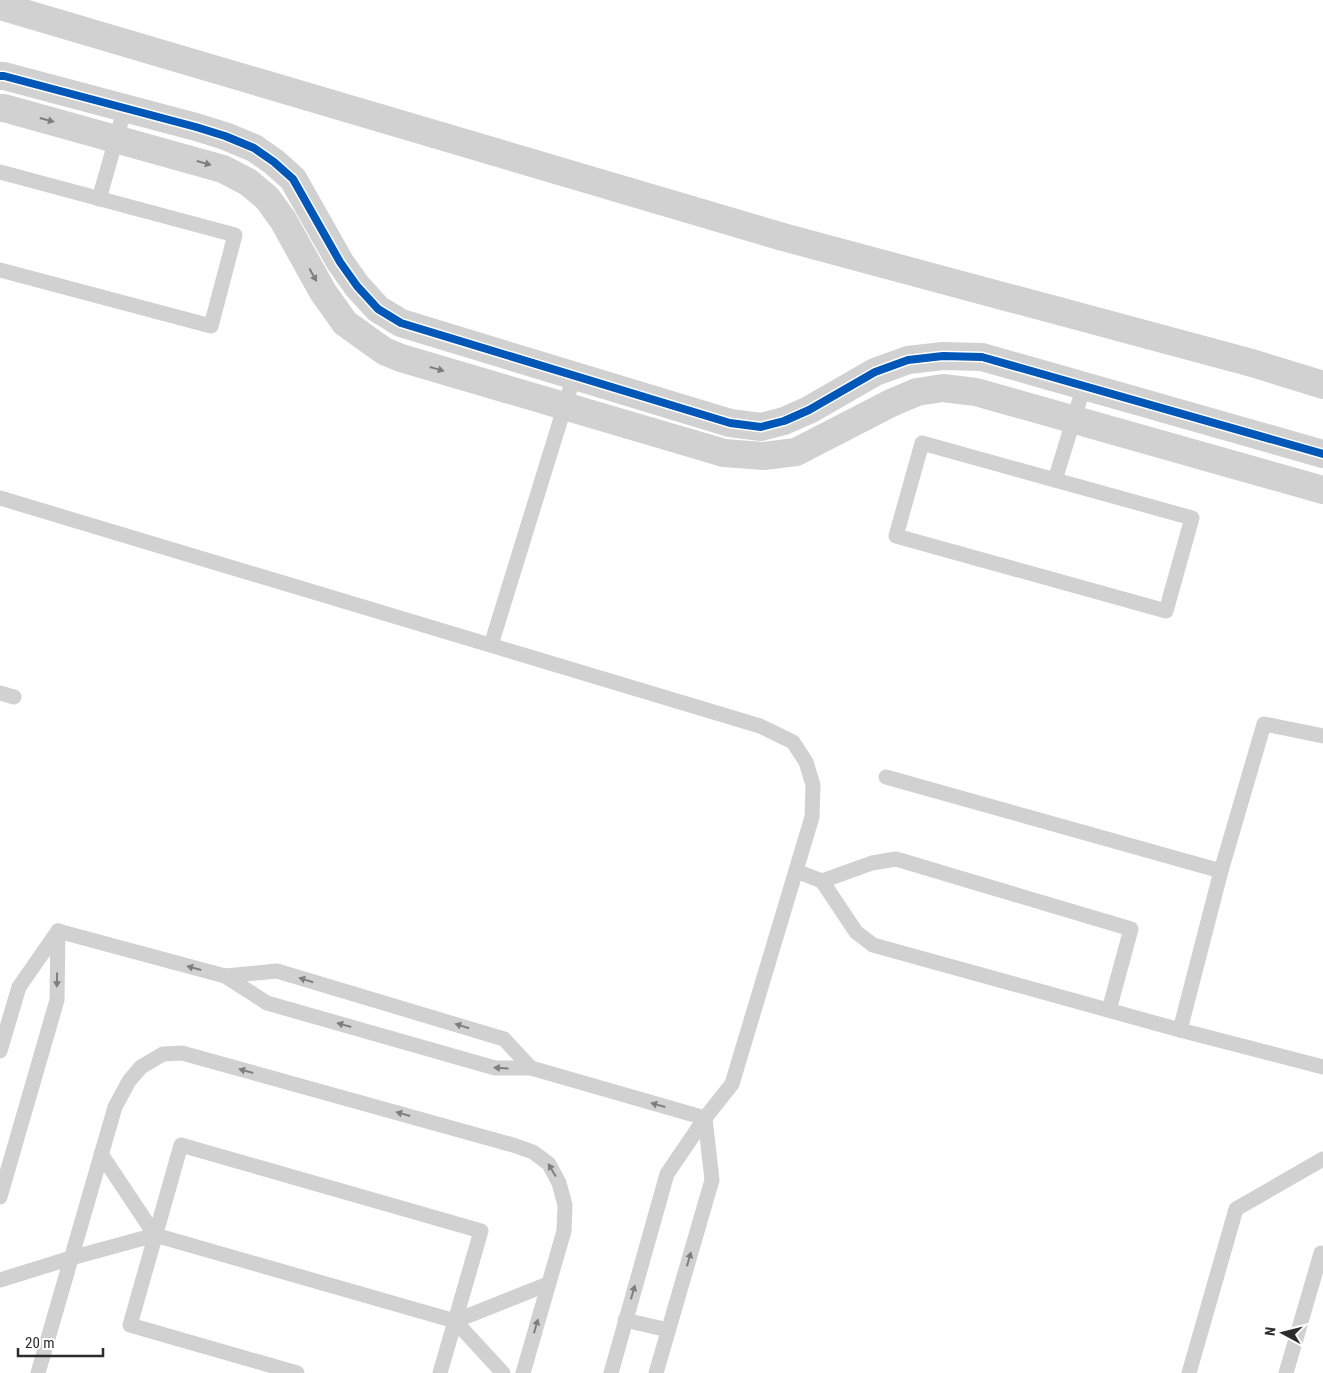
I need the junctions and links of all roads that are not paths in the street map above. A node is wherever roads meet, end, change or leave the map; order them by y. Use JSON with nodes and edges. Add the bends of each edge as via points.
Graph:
{"nodes":[{"id":1,"x":0,"y":6,"type":"edge"},
{"id":2,"x":0,"y":76,"type":"edge"},
{"id":3,"x":0,"y":108,"type":"edge"},
{"id":4,"x":125,"y":108,"type":"junction"},
{"id":5,"x":116,"y":139,"type":"junction"},
{"id":6,"x":0,"y":172,"type":"edge"},
{"id":7,"x":99,"y":198,"type":"junction"},
{"id":8,"x":0,"y":270,"type":"edge"},
{"id":9,"x":574,"y":376,"type":"junction"},
{"id":10,"x":1323,"y":385,"type":"edge"},
{"id":11,"x":1084,"y":386,"type":"junction"},
{"id":12,"x":564,"y":406,"type":"junction"},
{"id":13,"x":1074,"y":420,"type":"junction"},
{"id":14,"x":1323,"y":454,"type":"edge"},
{"id":15,"x":1055,"y":480,"type":"junction"},
{"id":16,"x":1323,"y":490,"type":"edge"},
{"id":17,"x":0,"y":498,"type":"edge"},
{"id":18,"x":491,"y":645,"type":"junction"},
{"id":19,"x":1323,"y":736,"type":"edge"},
{"id":20,"x":886,"y":777,"type":"dead end"},
{"id":21,"x":796,"y":871,"type":"junction"},
{"id":22,"x":1221,"y":871,"type":"junction"},
{"id":23,"x":822,"y":881,"type":"junction"},
{"id":24,"x":58,"y":931,"type":"junction"},
{"id":25,"x":225,"y":976,"type":"junction"},
{"id":26,"x":1109,"y":1010,"type":"junction"},
{"id":27,"x":1180,"y":1030,"type":"junction"},
{"id":28,"x":0,"y":1051,"type":"edge"},
{"id":29,"x":1323,"y":1067,"type":"edge"},
{"id":30,"x":531,"y":1068,"type":"junction"},
{"id":31,"x":705,"y":1118,"type":"junction"},
{"id":32,"x":7,"y":1144,"type":"edge"},
{"id":33,"x":101,"y":1154,"type":"junction"},
{"id":34,"x":1323,"y":1159,"type":"edge"},
{"id":35,"x":0,"y":1197,"type":"edge"},
{"id":36,"x":155,"y":1235,"type":"junction"},
{"id":37,"x":71,"y":1258,"type":"junction"},
{"id":38,"x":1323,"y":1258,"type":"edge"},
{"id":39,"x":0,"y":1280,"type":"edge"},
{"id":40,"x":548,"y":1284,"type":"junction"},
{"id":41,"x":626,"y":1320,"type":"junction"},
{"id":42,"x":455,"y":1321,"type":"junction"},
{"id":43,"x":668,"y":1330,"type":"junction"},
{"id":44,"x":38,"y":1373,"type":"edge"},
{"id":45,"x":297,"y":1373,"type":"edge"},
{"id":46,"x":440,"y":1373,"type":"edge"},
{"id":47,"x":502,"y":1373,"type":"edge"},
{"id":48,"x":523,"y":1373,"type":"edge"},
{"id":49,"x":610,"y":1373,"type":"edge"},
{"id":50,"x":656,"y":1373,"type":"edge"},
{"id":51,"x":1188,"y":1373,"type":"edge"},
{"id":52,"x":1286,"y":1373,"type":"edge"}],
"edges":[{"from":1,"to":10,"type":"street","via":[[782,237],[1243,360]]},
{"from":2,"to":4,"type":"street"},
{"from":3,"to":5,"type":"street","one_way":true},
{"from":4,"to":5,"type":"lane"},
{"from":4,"to":9,"type":"street","via":[[225,136],[254,148],[274,162],[293,179],[357,286],[378,309],[401,323]]},
{"from":5,"to":7,"type":"lane"},
{"from":5,"to":12,"type":"street","one_way":true,"via":[[222,168],[248,182],[267,198],[283,220],[323,292],[345,323],[384,351]]},
{"from":6,"to":7,"type":"lane"},
{"from":7,"to":8,"type":"lane","via":[[235,234],[211,326]]},
{"from":9,"to":11,"type":"street","via":[[730,423],[761,427],[809,410],[875,372],[908,360],[943,356],[982,357]]},
{"from":9,"to":12,"type":"lane"},
{"from":11,"to":13,"type":"lane"},
{"from":11,"to":14,"type":"street"},
{"from":12,"to":13,"type":"street","via":[[724,453],[764,456],[796,452],[918,392],[944,388],[976,392]]},
{"from":12,"to":18,"type":"lane"},
{"from":13,"to":15,"type":"lane"},
{"from":13,"to":16,"type":"street"},
{"from":15,"to":15,"type":"lane","via":[[922,443],[896,536],[1166,611],[1192,518]]},
{"from":17,"to":18,"type":"lane"},
{"from":18,"to":21,"type":"lane","via":[[760,726],[793,742],[806,762],[812,785],[812,817]]},
{"from":19,"to":22,"type":"lane","via":[[1264,724]]},
{"from":20,"to":22,"type":"lane"},
{"from":21,"to":23,"type":"lane"},
{"from":21,"to":31,"type":"lane","via":[[732,1084]]},
{"from":22,"to":27,"type":"lane"},
{"from":23,"to":26,"type":"lane","via":[[856,932],[873,945]]},
{"from":23,"to":26,"type":"lane","via":[[872,863],[896,859],[1131,929]]},
{"from":25,"to":24,"type":"lane","one_way":true},
{"from":24,"to":28,"type":"lane","via":[[19,987]]},
{"from":24,"to":32,"type":"lane","one_way":true,"via":[[57,1000]]},
{"from":30,"to":25,"type":"lane","one_way":true,"via":[[495,1068],[267,1003]]},
{"from":30,"to":25,"type":"lane","one_way":true,"via":[[504,1039],[277,971]]},
{"from":26,"to":27,"type":"lane"},
{"from":27,"to":29,"type":"lane"},
{"from":31,"to":30,"type":"lane","one_way":true},
{"from":41,"to":31,"type":"lane","one_way":true,"via":[[667,1174]]},
{"from":43,"to":31,"type":"lane","one_way":true,"via":[[712,1180]]},
{"from":32,"to":35,"type":"lane"},
{"from":33,"to":36,"type":"lane"},
{"from":33,"to":37,"type":"lane"},
{"from":40,"to":33,"type":"lane","one_way":true,"via":[[564,1231],[565,1205],[549,1164],[533,1152],[513,1145],[182,1053],[163,1054],[140,1067],[128,1080],[115,1107]]},
{"from":34,"to":51,"type":"lane","via":[[1236,1208]]},
{"from":36,"to":37,"type":"lane"},
{"from":36,"to":42,"type":"lane"},
{"from":36,"to":42,"type":"lane","via":[[181,1145],[481,1231]]},
{"from":36,"to":45,"type":"lane","via":[[130,1325]]},
{"from":37,"to":39,"type":"lane"},
{"from":37,"to":44,"type":"lane"},
{"from":38,"to":52,"type":"lane","via":[[1321,1253]]},
{"from":40,"to":42,"type":"lane"},
{"from":48,"to":40,"type":"lane","one_way":true},
{"from":41,"to":43,"type":"lane"},
{"from":41,"to":49,"type":"lane"},
{"from":42,"to":46,"type":"lane"},
{"from":42,"to":47,"type":"lane"},
{"from":43,"to":50,"type":"lane"}]}
